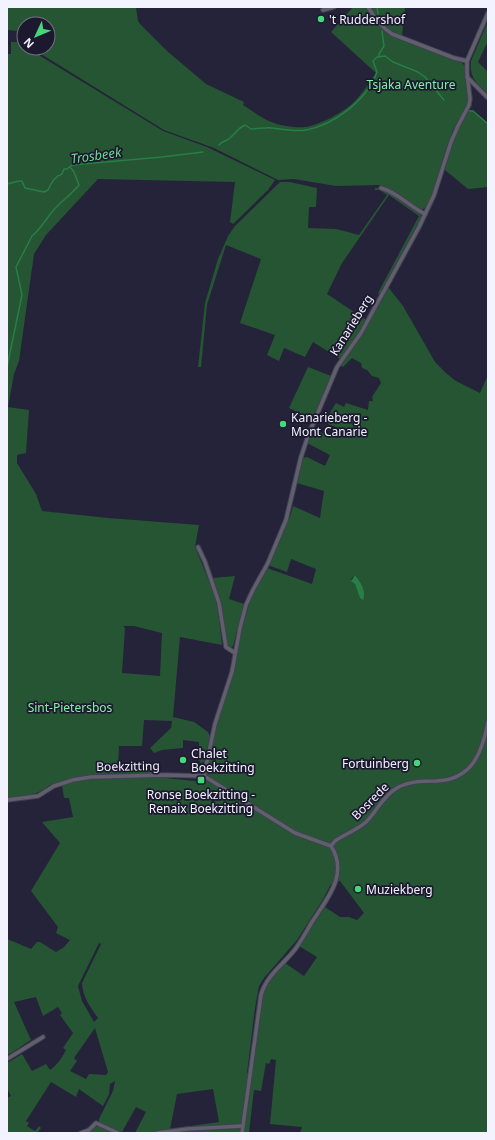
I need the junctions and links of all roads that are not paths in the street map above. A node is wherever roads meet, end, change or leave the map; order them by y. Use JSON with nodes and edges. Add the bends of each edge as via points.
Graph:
{"nodes":[{"id":1,"x":334,"y":7,"type":"edge"},
{"id":2,"x":368,"y":7,"type":"edge"},
{"id":3,"x":323,"y":10,"type":"dead end"},
{"id":4,"x":488,"y":13,"type":"edge"},
{"id":5,"x":467,"y":61,"type":"junction"},
{"id":6,"x":467,"y":77,"type":"junction"},
{"id":7,"x":488,"y":98,"type":"edge"},
{"id":8,"x":381,"y":188,"type":"dead end"},
{"id":9,"x":425,"y":214,"type":"junction"},
{"id":10,"x":198,"y":547,"type":"dead end"},
{"id":11,"x":235,"y":653,"type":"junction"},
{"id":12,"x":488,"y":722,"type":"edge"},
{"id":13,"x":204,"y":776,"type":"junction"},
{"id":14,"x":7,"y":800,"type":"edge"},
{"id":15,"x":331,"y":846,"type":"junction"},
{"id":16,"x":43,"y":1037,"type":"dead end"},
{"id":17,"x":7,"y":1059,"type":"edge"},
{"id":18,"x":242,"y":1126,"type":"junction"},
{"id":19,"x":80,"y":1133,"type":"edge"},
{"id":20,"x":118,"y":1133,"type":"edge"},
{"id":21,"x":157,"y":1133,"type":"edge"},
{"id":22,"x":242,"y":1133,"type":"edge"}],
"edges":[{"from":1,"to":3,"type":"street"},
{"from":2,"to":5,"type":"street","via":[[377,21],[392,34]]},
{"from":4,"to":5,"type":"street","name":"Kanarieberg"},
{"from":5,"to":6,"type":"street","name":"Kanarieberg"},
{"from":6,"to":7,"type":"street"},
{"from":6,"to":9,"type":"street","name":"Kanarieberg","via":[[469,105],[452,139]]},
{"from":8,"to":9,"type":"street"},
{"from":9,"to":11,"type":"street","name":"Kanarieberg","via":[[361,333],[335,372],[303,449],[286,520],[268,563],[246,605]]},
{"from":10,"to":11,"type":"street","via":[[217,595],[226,647]]},
{"from":11,"to":13,"type":"street","via":[[232,672],[215,724]]},
{"from":12,"to":15,"type":"street","name":"Bosrede","via":[[485,740],[478,756],[463,773],[447,780],[415,782],[398,787],[385,798],[365,823]]},
{"from":13,"to":14,"type":"street","name":"Boekzitting","via":[[91,777],[54,786],[38,796]]},
{"from":13,"to":15,"type":"street","via":[[295,833]]},
{"from":15,"to":18,"type":"street","via":[[338,866],[336,885],[298,945],[265,983],[261,995]]},
{"from":16,"to":17,"type":"street"},
{"from":18,"to":21,"type":"street"},
{"from":18,"to":22,"type":"street"},
{"from":19,"to":20,"type":"street","via":[[89,1130],[96,1123]]}]}
